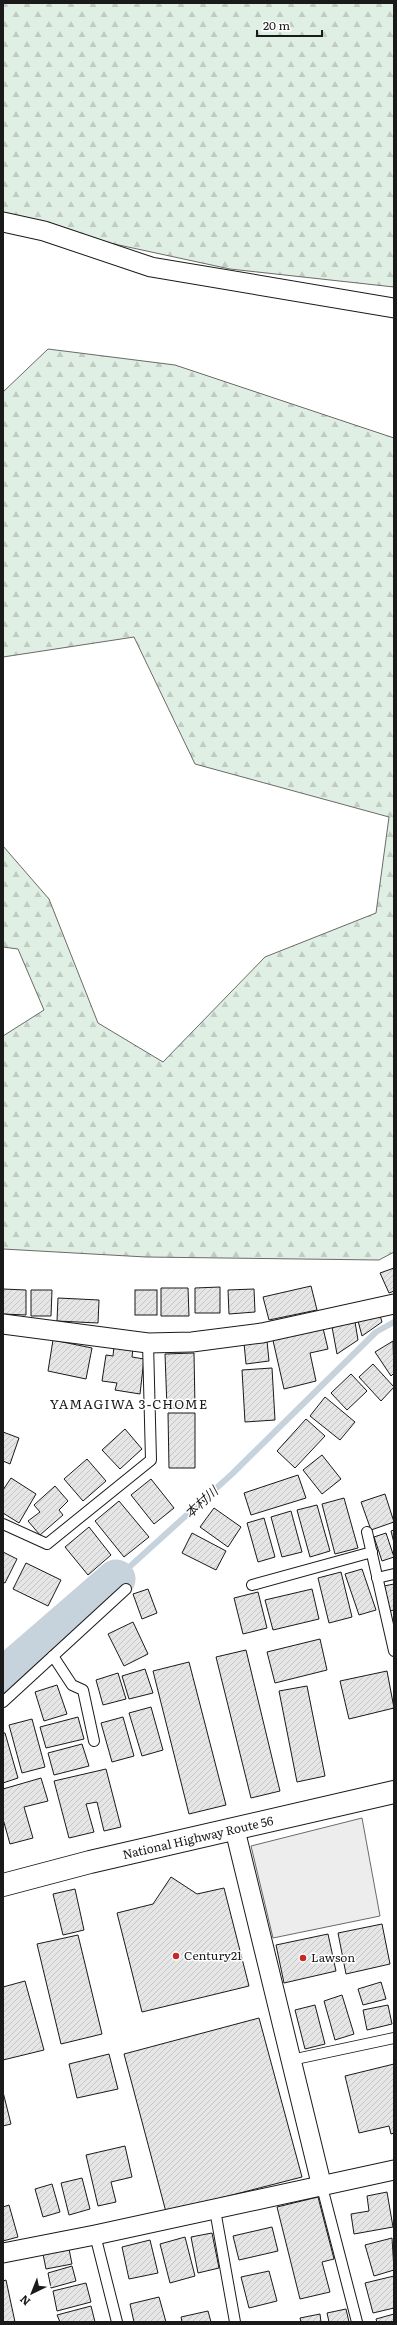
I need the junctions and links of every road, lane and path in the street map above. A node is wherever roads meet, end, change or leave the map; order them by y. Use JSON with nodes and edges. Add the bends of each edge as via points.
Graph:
{"nodes":[{"id":1,"x":3,"y":222,"type":"edge"},
{"id":2,"x":394,"y":308,"type":"edge"},
{"id":3,"x":394,"y":1304,"type":"edge"},
{"id":4,"x":3,"y":1324,"type":"edge"},
{"id":5,"x":148,"y":1343,"type":"junction"},
{"id":6,"x":3,"y":1524,"type":"edge"},
{"id":7,"x":367,"y":1532,"type":"dead end"},
{"id":8,"x":372,"y":1552,"type":"junction"},
{"id":9,"x":394,"y":1574,"type":"edge"},
{"id":10,"x":377,"y":1578,"type":"junction"},
{"id":11,"x":252,"y":1584,"type":"dead end"},
{"id":12,"x":126,"y":1589,"type":"dead end"},
{"id":13,"x":394,"y":1652,"type":"edge"},
{"id":14,"x":53,"y":1656,"type":"junction"},
{"id":15,"x":3,"y":1702,"type":"edge"},
{"id":16,"x":94,"y":1741,"type":"dead end"},
{"id":17,"x":394,"y":1792,"type":"edge"},
{"id":18,"x":235,"y":1830,"type":"junction"},
{"id":19,"x":3,"y":1885,"type":"edge"},
{"id":20,"x":394,"y":2038,"type":"edge"},
{"id":21,"x":291,"y":2060,"type":"junction"},
{"id":22,"x":394,"y":2170,"type":"edge"},
{"id":23,"x":322,"y":2187,"type":"junction"},
{"id":24,"x":215,"y":2210,"type":"junction"},
{"id":25,"x":95,"y":2235,"type":"junction"},
{"id":26,"x":3,"y":2253,"type":"edge"},
{"id":27,"x":117,"y":2322,"type":"edge"},
{"id":28,"x":235,"y":2322,"type":"edge"},
{"id":29,"x":357,"y":2322,"type":"edge"}],
"edges":[{"from":1,"to":2,"type":"street","via":[[44,231],[151,267]]},
{"from":3,"to":5,"type":"street","via":[[262,1333],[192,1342]]},
{"from":4,"to":5,"type":"street"},
{"from":5,"to":6,"type":"lane","via":[[151,1460],[47,1544]]},
{"from":7,"to":8,"type":"lane"},
{"from":8,"to":10,"type":"lane"},
{"from":8,"to":11,"type":"lane"},
{"from":9,"to":10,"type":"lane"},
{"from":10,"to":13,"type":"lane"},
{"from":12,"to":14,"type":"lane"},
{"from":14,"to":15,"type":"lane"},
{"from":14,"to":16,"type":"lane","via":[[72,1685],[83,1690]]},
{"from":17,"to":18,"type":"highway","name":"National Highway Route 56"},
{"from":18,"to":19,"type":"highway","name":"National Highway Route 56","via":[[90,1862]]},
{"from":18,"to":21,"type":"street"},
{"from":20,"to":21,"type":"lane"},
{"from":21,"to":23,"type":"street"},
{"from":22,"to":23,"type":"street"},
{"from":23,"to":24,"type":"street"},
{"from":23,"to":29,"type":"lane"},
{"from":24,"to":25,"type":"street"},
{"from":24,"to":28,"type":"lane"},
{"from":25,"to":26,"type":"street"},
{"from":25,"to":27,"type":"lane"}]}
